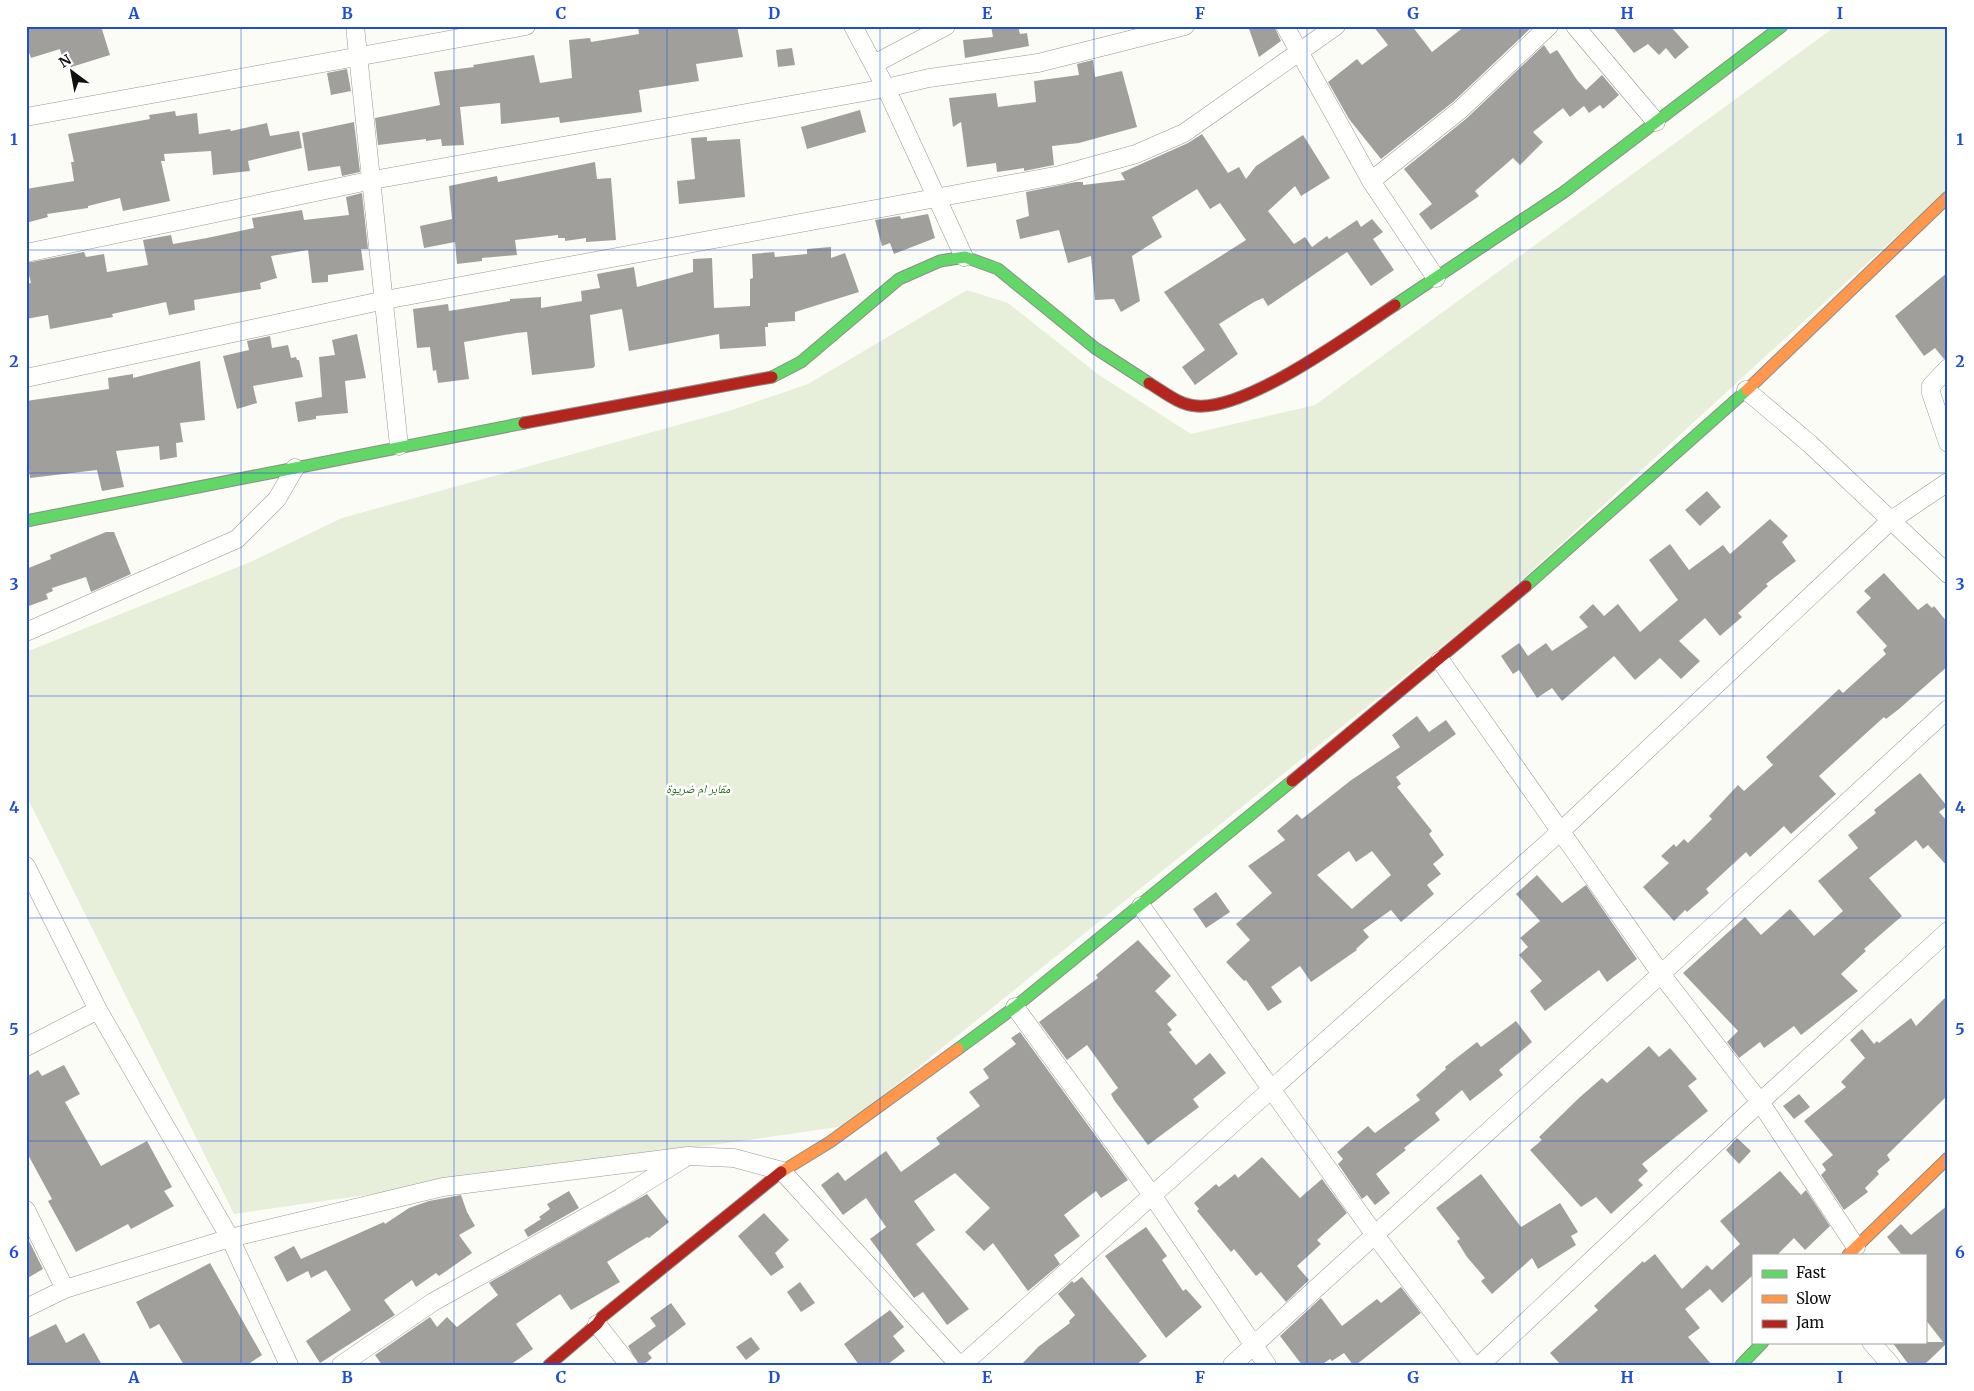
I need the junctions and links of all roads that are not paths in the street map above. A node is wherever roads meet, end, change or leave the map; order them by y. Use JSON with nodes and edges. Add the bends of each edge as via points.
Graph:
{"nodes":[{"id":1,"x":355,"y":26,"type":"edge"},
{"id":2,"x":526,"y":26,"type":"edge"},
{"id":3,"x":853,"y":26,"type":"edge"},
{"id":4,"x":946,"y":26,"type":"edge"},
{"id":5,"x":1185,"y":26,"type":"edge"},
{"id":6,"x":1285,"y":26,"type":"edge"},
{"id":7,"x":1336,"y":26,"type":"edge"},
{"id":8,"x":1549,"y":26,"type":"edge"},
{"id":9,"x":1575,"y":26,"type":"edge"},
{"id":10,"x":1771,"y":29,"type":"edge"},
{"id":11,"x":1300,"y":52,"type":"junction"},
{"id":12,"x":360,"y":58,"type":"junction"},
{"id":13,"x":874,"y":64,"type":"junction"},
{"id":14,"x":886,"y":88,"type":"junction"},
{"id":15,"x":26,"y":117,"type":"edge"},
{"id":16,"x":1656,"y":122,"type":"junction"},
{"id":17,"x":373,"y":180,"type":"junction"},
{"id":18,"x":1371,"y":181,"type":"junction"},
{"id":19,"x":1948,"y":197,"type":"edge"},
{"id":20,"x":937,"y":198,"type":"junction"},
{"id":21,"x":26,"y":253,"type":"edge"},
{"id":22,"x":964,"y":257,"type":"junction"},
{"id":23,"x":1436,"y":278,"type":"junction"},
{"id":24,"x":385,"y":300,"type":"junction"},
{"id":25,"x":1948,"y":368,"type":"edge"},
{"id":26,"x":26,"y":378,"type":"edge"},
{"id":27,"x":1746,"y":390,"type":"junction"},
{"id":28,"x":1948,"y":443,"type":"edge"},
{"id":29,"x":399,"y":446,"type":"junction"},
{"id":30,"x":295,"y":468,"type":"junction"},
{"id":31,"x":1948,"y":482,"type":"edge"},
{"id":32,"x":26,"y":521,"type":"edge"},
{"id":33,"x":1890,"y":521,"type":"junction"},
{"id":34,"x":1948,"y":574,"type":"edge"},
{"id":35,"x":26,"y":632,"type":"edge"},
{"id":36,"x":1440,"y":660,"type":"junction"},
{"id":37,"x":1948,"y":709,"type":"edge"},
{"id":38,"x":1560,"y":831,"type":"junction"},
{"id":39,"x":26,"y":866,"type":"edge"},
{"id":40,"x":1141,"y":906,"type":"junction"},
{"id":41,"x":1948,"y":930,"type":"edge"},
{"id":42,"x":1661,"y":974,"type":"junction"},
{"id":43,"x":1015,"y":1007,"type":"junction"},
{"id":44,"x":98,"y":1010,"type":"junction"},
{"id":45,"x":26,"y":1047,"type":"edge"},
{"id":46,"x":1272,"y":1089,"type":"junction"},
{"id":47,"x":1760,"y":1102,"type":"junction"},
{"id":48,"x":688,"y":1156,"type":"junction"},
{"id":49,"x":1948,"y":1158,"type":"edge"},
{"id":50,"x":782,"y":1171,"type":"junction"},
{"id":51,"x":1152,"y":1194,"type":"junction"},
{"id":52,"x":26,"y":1210,"type":"edge"},
{"id":53,"x":1375,"y":1235,"type":"junction"},
{"id":54,"x":230,"y":1238,"type":"junction"},
{"id":55,"x":1852,"y":1251,"type":"edge"},
{"id":56,"x":65,"y":1289,"type":"junction"},
{"id":57,"x":26,"y":1308,"type":"edge"},
{"id":58,"x":597,"y":1324,"type":"junction"},
{"id":59,"x":1760,"y":1344,"type":"edge"},
{"id":60,"x":1873,"y":1344,"type":"edge"},
{"id":61,"x":1253,"y":1346,"type":"junction"},
{"id":62,"x":289,"y":1365,"type":"edge"},
{"id":63,"x":341,"y":1365,"type":"edge"},
{"id":64,"x":549,"y":1365,"type":"edge"},
{"id":65,"x":629,"y":1365,"type":"edge"},
{"id":66,"x":960,"y":1365,"type":"edge"},
{"id":67,"x":1232,"y":1365,"type":"edge"},
{"id":68,"x":1267,"y":1365,"type":"edge"},
{"id":69,"x":1473,"y":1365,"type":"edge"},
{"id":70,"x":1480,"y":1365,"type":"edge"},
{"id":71,"x":1741,"y":1365,"type":"edge"},
{"id":72,"x":1891,"y":1365,"type":"edge"}],
"edges":[{"from":1,"to":12,"type":"street"},
{"from":2,"to":12,"type":"street"},
{"from":3,"to":13,"type":"street"},
{"from":4,"to":13,"type":"street"},
{"from":5,"to":14,"type":"street","via":[[1038,62],[929,78]]},
{"from":6,"to":11,"type":"street"},
{"from":7,"to":11,"type":"street"},
{"from":8,"to":18,"type":"street","via":[[1460,110]]},
{"from":9,"to":16,"type":"street"},
{"from":10,"to":16,"type":"street"},
{"from":11,"to":18,"type":"street"},
{"from":11,"to":20,"type":"street","via":[[1184,133],[1143,151],[1060,175]]},
{"from":12,"to":15,"type":"street"},
{"from":12,"to":17,"type":"street"},
{"from":13,"to":14,"type":"street"},
{"from":14,"to":17,"type":"street"},
{"from":14,"to":20,"type":"street"},
{"from":16,"to":23,"type":"street","via":[[1564,192]]},
{"from":17,"to":21,"type":"street"},
{"from":17,"to":24,"type":"street"},
{"from":18,"to":23,"type":"street"},
{"from":19,"to":27,"type":"street"},
{"from":20,"to":22,"type":"street"},
{"from":20,"to":24,"type":"street"},
{"from":22,"to":23,"type":"street","via":[[998,269],[1095,348],[1178,401],[1197,406],[1227,402],[1254,392],[1331,348]]},
{"from":22,"to":29,"type":"street","via":[[917,269],[899,279],[801,362],[776,376]]},
{"from":24,"to":26,"type":"street"},
{"from":24,"to":29,"type":"street"},
{"from":25,"to":28,"type":"street","via":[[1931,386],[1931,393]]},
{"from":27,"to":33,"type":"street","via":[[1810,444]]},
{"from":27,"to":36,"type":"street","via":[[1584,537]]},
{"from":29,"to":30,"type":"street"},
{"from":30,"to":32,"type":"street"},
{"from":30,"to":35,"type":"street","via":[[277,499],[237,539]]},
{"from":31,"to":33,"type":"street"},
{"from":33,"to":34,"type":"street"},
{"from":33,"to":38,"type":"street"},
{"from":36,"to":38,"type":"street"},
{"from":36,"to":40,"type":"street"},
{"from":37,"to":42,"type":"street"},
{"from":38,"to":42,"type":"street"},
{"from":38,"to":46,"type":"street"},
{"from":39,"to":44,"type":"street"},
{"from":40,"to":43,"type":"street"},
{"from":40,"to":46,"type":"street"},
{"from":41,"to":47,"type":"street"},
{"from":42,"to":47,"type":"street"},
{"from":42,"to":53,"type":"street"},
{"from":43,"to":50,"type":"street","via":[[830,1142]]},
{"from":43,"to":51,"type":"street"},
{"from":44,"to":45,"type":"street"},
{"from":44,"to":54,"type":"street"},
{"from":46,"to":51,"type":"street"},
{"from":46,"to":53,"type":"street"},
{"from":47,"to":55,"type":"street"},
{"from":47,"to":70,"type":"street"},
{"from":48,"to":50,"type":"street","via":[[734,1158]]},
{"from":48,"to":54,"type":"street","via":[[443,1188]]},
{"from":48,"to":63,"type":"street","via":[[620,1198],[433,1302]]},
{"from":49,"to":55,"type":"street"},
{"from":50,"to":58,"type":"street"},
{"from":50,"to":66,"type":"street"},
{"from":51,"to":61,"type":"street"},
{"from":51,"to":66,"type":"street"},
{"from":52,"to":56,"type":"street"},
{"from":53,"to":61,"type":"street"},
{"from":53,"to":69,"type":"street"},
{"from":54,"to":56,"type":"street"},
{"from":54,"to":62,"type":"street"},
{"from":56,"to":57,"type":"street"},
{"from":58,"to":64,"type":"street"},
{"from":58,"to":65,"type":"street"},
{"from":59,"to":71,"type":"street"},
{"from":60,"to":72,"type":"street"},
{"from":61,"to":67,"type":"street"},
{"from":61,"to":68,"type":"street"}]}
